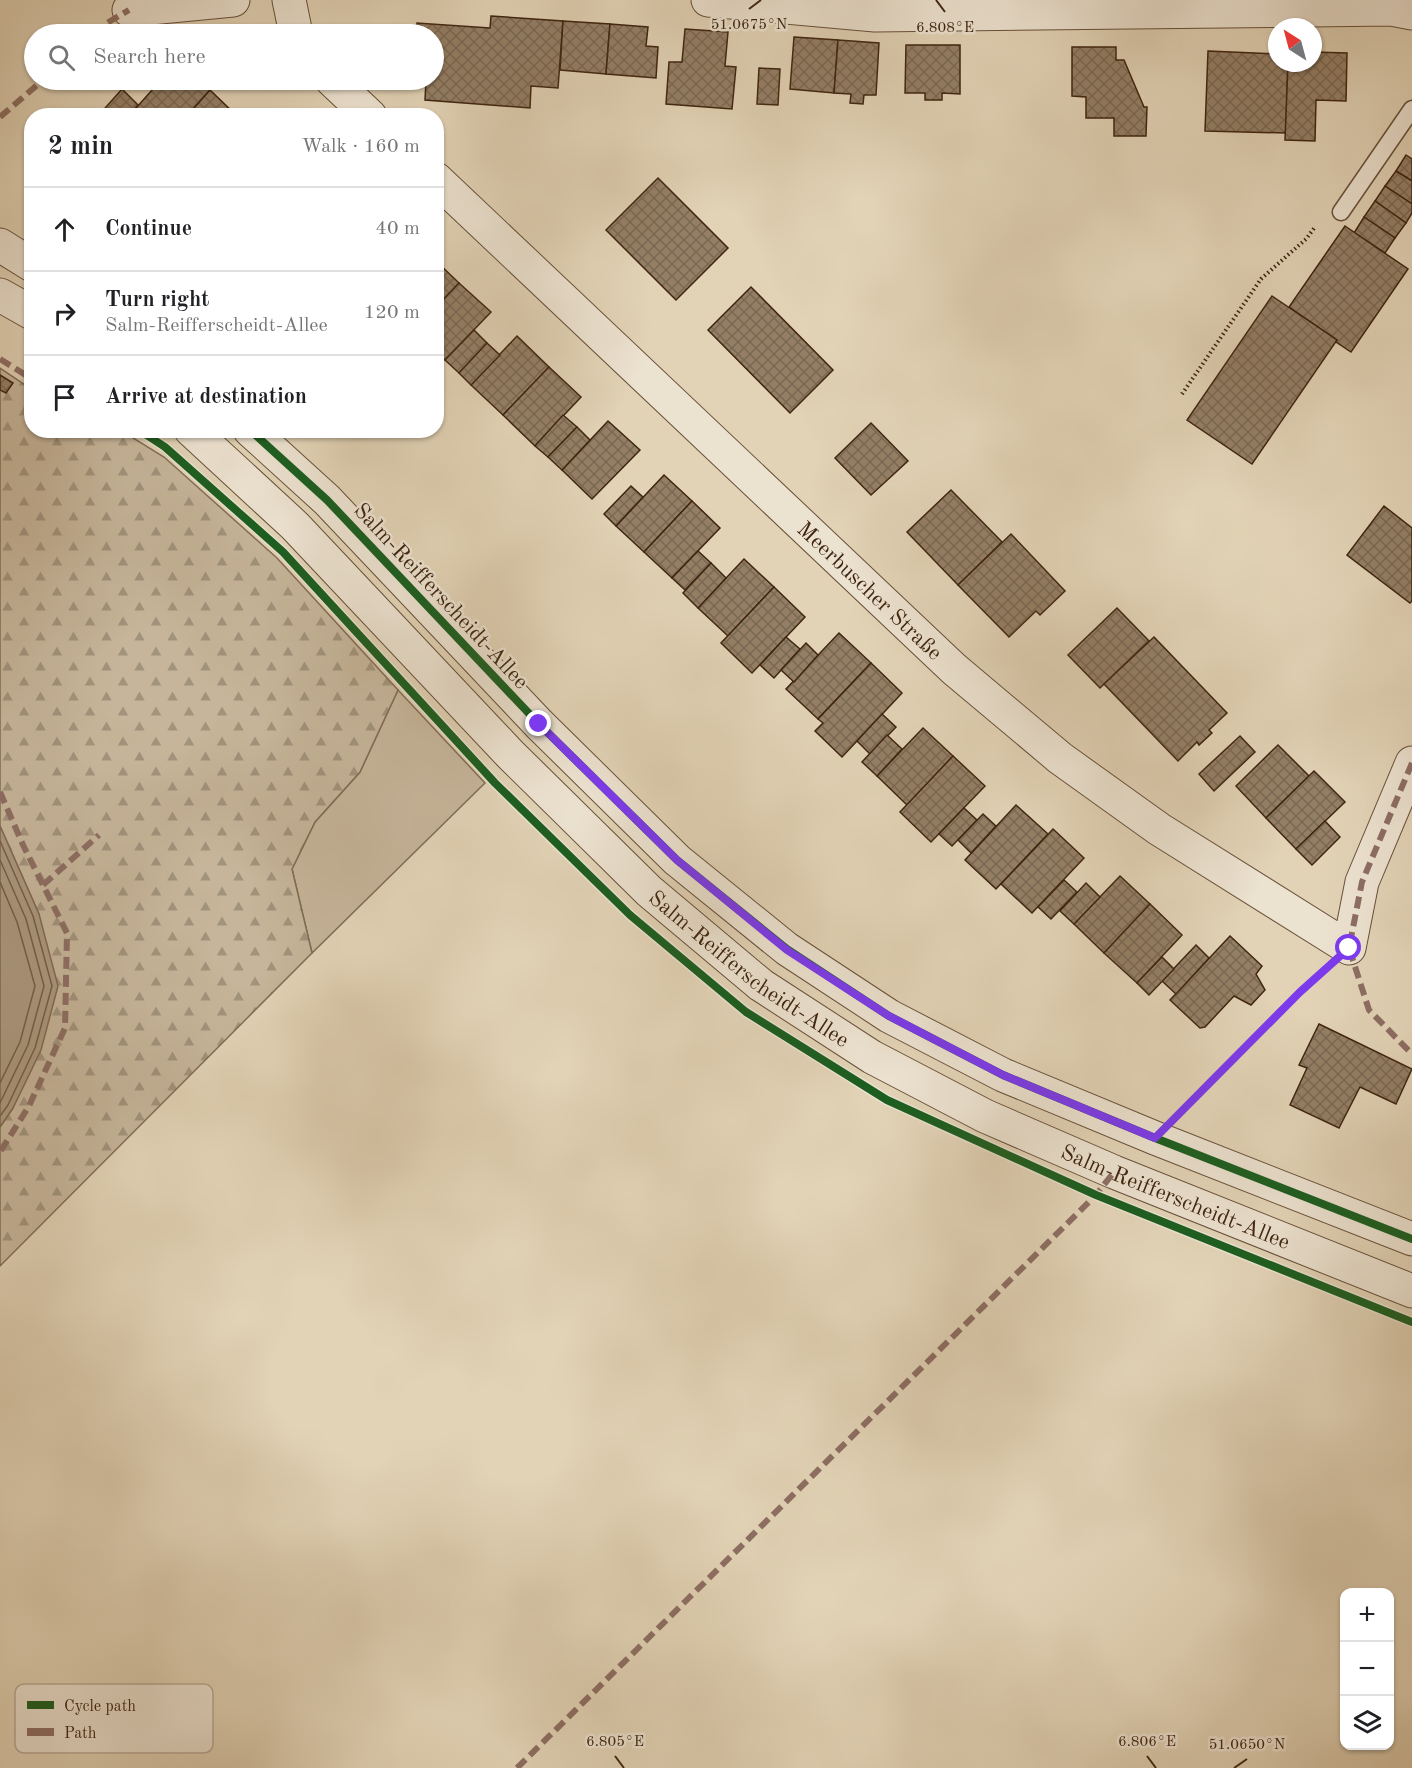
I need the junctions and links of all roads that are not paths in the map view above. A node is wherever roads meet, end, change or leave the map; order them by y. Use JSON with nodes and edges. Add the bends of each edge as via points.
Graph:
{"nodes":[{"id":1,"x":232,"y":0,"type":"edge"},
{"id":2,"x":290,"y":0,"type":"edge"},
{"id":3,"x":708,"y":0,"type":"edge"},
{"id":4,"x":128,"y":5,"type":"edge"},
{"id":5,"x":1412,"y":13,"type":"edge"},
{"id":6,"x":294,"y":24,"type":"edge"},
{"id":7,"x":343,"y":90,"type":"edge"},
{"id":8,"x":362,"y":108,"type":"edge"},
{"id":9,"x":1412,"y":109,"type":"edge"},
{"id":10,"x":444,"y":187,"type":"edge"},
{"id":11,"x":1341,"y":212,"type":"road end"},
{"id":12,"x":0,"y":245,"type":"edge"},
{"id":13,"x":24,"y":260,"type":"edge"},
{"id":14,"x":0,"y":295,"type":"edge"},
{"id":15,"x":24,"y":308,"type":"edge"},
{"id":16,"x":200,"y":438,"type":"edge"},
{"id":17,"x":259,"y":438,"type":"edge"},
{"id":18,"x":1412,"y":763,"type":"edge"},
{"id":19,"x":1412,"y":1239,"type":"edge"},
{"id":20,"x":1412,"y":1291,"type":"edge"}],
"edges":[{"from":1,"to":4,"type":"street"},
{"from":2,"to":6,"type":"street"},
{"from":3,"to":5,"type":"street","via":[[875,15],[1379,9]]},
{"from":7,"to":8,"type":"street"},
{"from":9,"to":11,"type":"lane"},
{"from":10,"to":18,"type":"street","name":"Meerbuscher Straße","via":[[954,669],[1060,758],[1159,829],[1349,948],[1362,882]]},
{"from":12,"to":13,"type":"street"},
{"from":14,"to":15,"type":"street"},
{"from":16,"to":20,"type":"street","name":"Salm-Reifferscheidt-Allee","via":[[295,526],[510,754],[649,891],[761,985],[872,1057],[985,1116]]},
{"from":17,"to":19,"type":"street","name":"Salm-Reifferscheidt-Allee","via":[[327,500],[539,724],[677,860],[787,950],[889,1016],[1003,1075]]}]}
